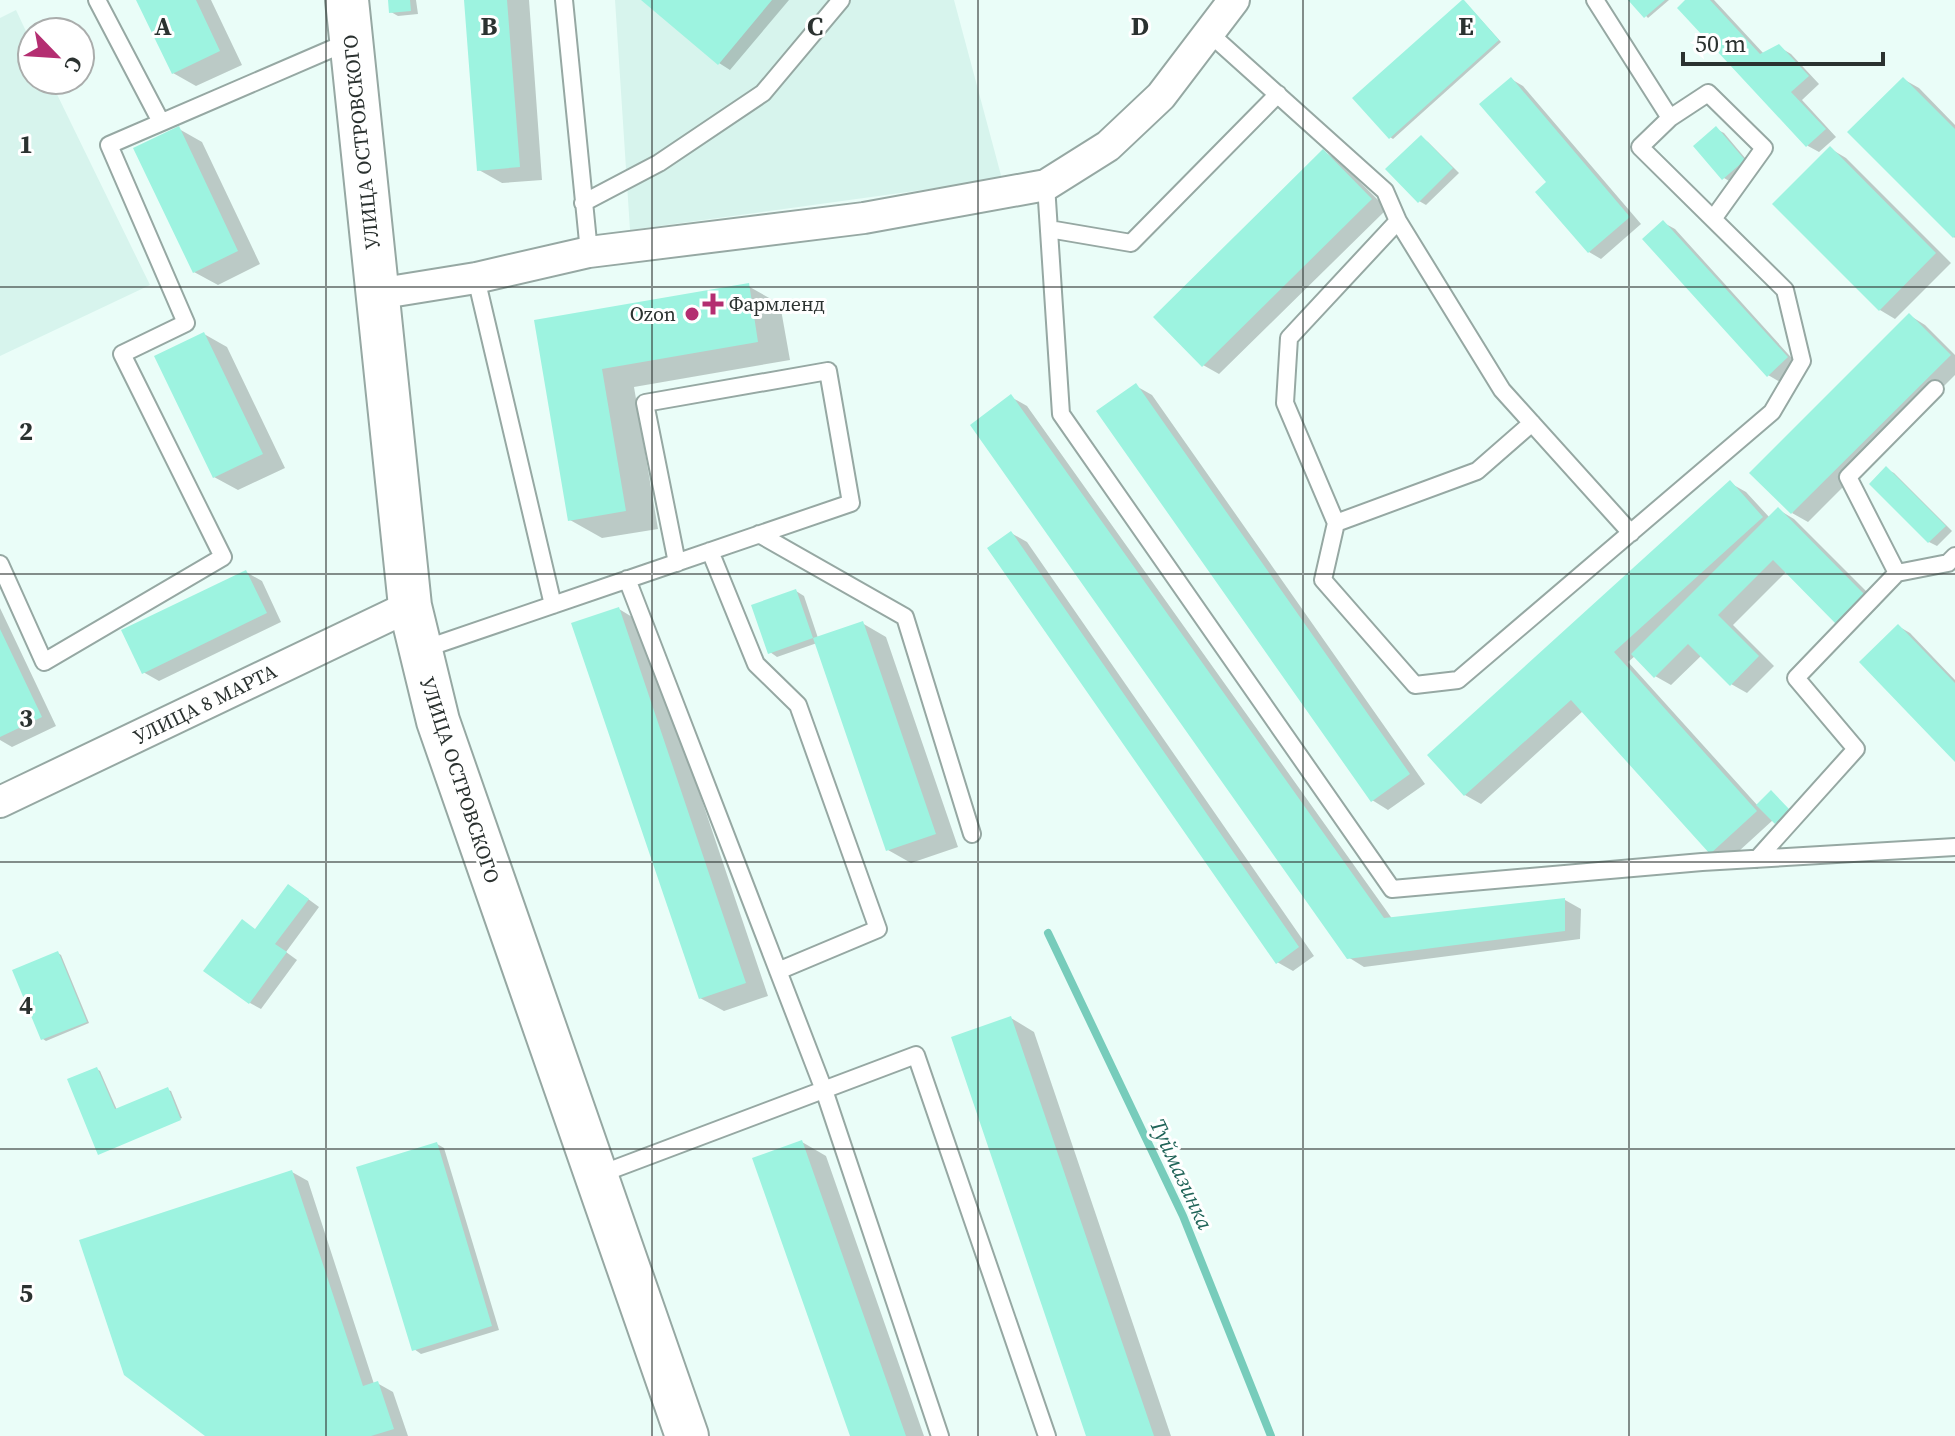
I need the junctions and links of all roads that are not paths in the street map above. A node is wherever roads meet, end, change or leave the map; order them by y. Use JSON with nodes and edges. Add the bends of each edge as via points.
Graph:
{"nodes":[{"id":1,"x":97,"y":0,"type":"edge"},
{"id":2,"x":347,"y":0,"type":"edge"},
{"id":3,"x":564,"y":0,"type":"edge"},
{"id":4,"x":841,"y":0,"type":"edge"},
{"id":5,"x":1234,"y":0,"type":"edge"},
{"id":6,"x":1595,"y":0,"type":"edge"},
{"id":7,"x":1208,"y":32,"type":"junction"},
{"id":8,"x":350,"y":41,"type":"junction"},
{"id":9,"x":1278,"y":94,"type":"junction"},
{"id":10,"x":1670,"y":118,"type":"junction"},
{"id":11,"x":161,"y":122,"type":"junction"},
{"id":12,"x":1046,"y":185,"type":"junction"},
{"id":13,"x":583,"y":203,"type":"junction"},
{"id":14,"x":1713,"y":219,"type":"junction"},
{"id":15,"x":1398,"y":221,"type":"junction"},
{"id":16,"x":1049,"y":229,"type":"junction"},
{"id":17,"x":589,"y":252,"type":"junction"},
{"id":18,"x":476,"y":278,"type":"junction"},
{"id":19,"x":377,"y":294,"type":"junction"},
{"id":20,"x":1935,"y":389,"type":"dead end"},
{"id":21,"x":1532,"y":423,"type":"junction"},
{"id":22,"x":1336,"y":523,"type":"junction"},
{"id":23,"x":1631,"y":533,"type":"junction"},
{"id":24,"x":759,"y":534,"type":"junction"},
{"id":25,"x":710,"y":551,"type":"junction"},
{"id":26,"x":1955,"y":556,"type":"edge"},
{"id":27,"x":677,"y":563,"type":"junction"},
{"id":28,"x":0,"y":564,"type":"edge"},
{"id":29,"x":1897,"y":573,"type":"junction"},
{"id":30,"x":627,"y":579,"type":"junction"},
{"id":31,"x":553,"y":605,"type":"junction"},
{"id":32,"x":410,"y":606,"type":"junction"},
{"id":33,"x":419,"y":651,"type":"junction"},
{"id":34,"x":0,"y":802,"type":"edge"},
{"id":35,"x":972,"y":834,"type":"dead end"},
{"id":36,"x":1955,"y":847,"type":"edge"},
{"id":37,"x":1757,"y":859,"type":"junction"},
{"id":38,"x":778,"y":971,"type":"junction"},
{"id":39,"x":824,"y":1090,"type":"junction"},
{"id":40,"x":596,"y":1176,"type":"junction"},
{"id":41,"x":687,"y":1436,"type":"edge"},
{"id":42,"x":940,"y":1436,"type":"edge"},
{"id":43,"x":1047,"y":1436,"type":"edge"}],
"edges":[{"from":1,"to":11,"type":"lane"},
{"from":2,"to":8,"type":"main road","name":"УЛИЦА ОСТРОВСКОГО"},
{"from":3,"to":13,"type":"lane"},
{"from":4,"to":13,"type":"lane","via":[[763,93],[659,163]]},
{"from":5,"to":7,"type":"street"},
{"from":6,"to":10,"type":"lane"},
{"from":7,"to":9,"type":"lane"},
{"from":7,"to":12,"type":"street","via":[[1161,96],[1108,146]]},
{"from":8,"to":11,"type":"lane"},
{"from":8,"to":19,"type":"main road","name":"УЛИЦА ОСТРОВСКОГО"},
{"from":9,"to":15,"type":"lane","via":[[1385,191]]},
{"from":9,"to":16,"type":"lane","via":[[1131,243]]},
{"from":10,"to":14,"type":"lane","via":[[1640,147]]},
{"from":10,"to":14,"type":"lane","via":[[1708,93],[1764,148]]},
{"from":11,"to":28,"type":"lane","via":[[109,145],[186,323],[122,354],[223,557],[44,662]]},
{"from":12,"to":16,"type":"lane"},
{"from":12,"to":17,"type":"street","via":[[864,218]]},
{"from":13,"to":17,"type":"lane"},
{"from":14,"to":23,"type":"lane","via":[[1785,290],[1802,361],[1772,412]]},
{"from":15,"to":21,"type":"lane","via":[[1502,390]]},
{"from":15,"to":22,"type":"lane","via":[[1289,338],[1285,403]]},
{"from":16,"to":37,"type":"lane","via":[[1061,414],[1392,889]]},
{"from":17,"to":18,"type":"street"},
{"from":18,"to":19,"type":"street"},
{"from":18,"to":31,"type":"lane"},
{"from":19,"to":32,"type":"main road","name":"УЛИЦА ОСТРОВСКОГО"},
{"from":20,"to":29,"type":"lane","via":[[1848,477]]},
{"from":21,"to":22,"type":"lane","via":[[1477,471]]},
{"from":21,"to":23,"type":"lane"},
{"from":22,"to":23,"type":"lane","via":[[1323,580],[1415,685],[1458,680]]},
{"from":24,"to":25,"type":"lane"},
{"from":24,"to":27,"type":"lane","via":[[851,503],[828,371],[645,403]]},
{"from":24,"to":35,"type":"lane","via":[[905,617]]},
{"from":25,"to":27,"type":"lane"},
{"from":25,"to":38,"type":"lane","via":[[756,664],[798,705],[878,929]]},
{"from":26,"to":29,"type":"lane","via":[[1948,563]]},
{"from":27,"to":30,"type":"lane"},
{"from":29,"to":37,"type":"lane","via":[[1796,678],[1856,749]]},
{"from":30,"to":31,"type":"lane"},
{"from":30,"to":38,"type":"lane"},
{"from":31,"to":33,"type":"lane"},
{"from":32,"to":33,"type":"main road","name":"УЛИЦА ОСТРОВСКОГО"},
{"from":32,"to":34,"type":"street","name":"УЛИЦА 8 МАРТА"},
{"from":33,"to":40,"type":"main road","name":"УЛИЦА ОСТРОВСКОГО","via":[[438,721]]},
{"from":36,"to":37,"type":"lane"},
{"from":38,"to":39,"type":"lane"},
{"from":39,"to":40,"type":"lane"},
{"from":39,"to":42,"type":"lane"},
{"from":39,"to":43,"type":"lane","via":[[916,1055]]},
{"from":40,"to":41,"type":"main road","name":"УЛИЦА ОСТРОВСКОГО"}]}
